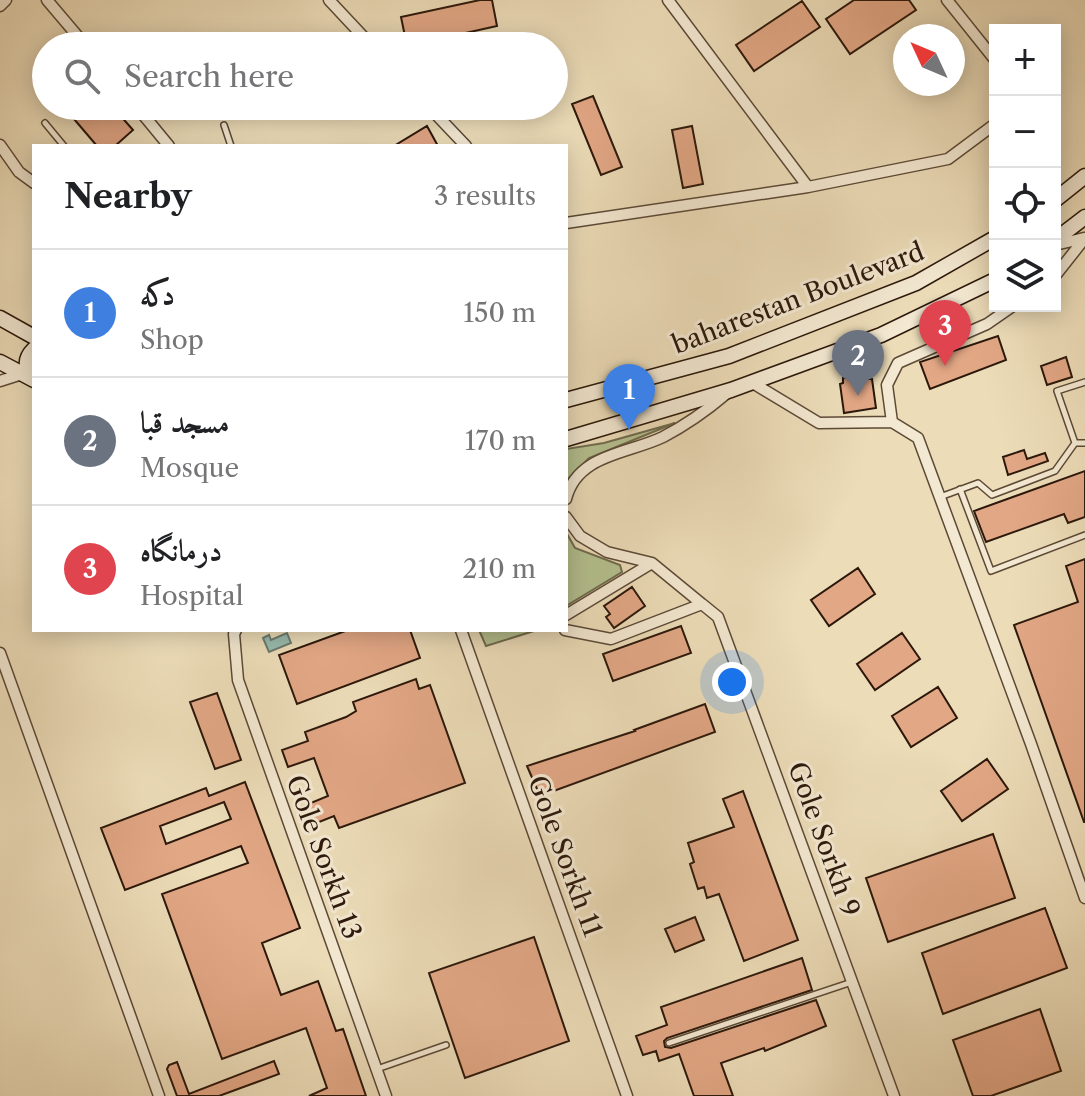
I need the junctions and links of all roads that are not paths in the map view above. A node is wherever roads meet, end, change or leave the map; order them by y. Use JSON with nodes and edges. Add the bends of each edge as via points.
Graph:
{"nodes":[{"id":1,"x":6,"y":0,"type":"edge"},
{"id":2,"x":47,"y":0,"type":"edge"},
{"id":3,"x":329,"y":0,"type":"edge"},
{"id":4,"x":668,"y":0,"type":"edge"},
{"id":5,"x":947,"y":0,"type":"edge"},
{"id":6,"x":0,"y":6,"type":"edge"},
{"id":7,"x":74,"y":32,"type":"edge"},
{"id":8,"x":359,"y":32,"type":"edge"},
{"id":9,"x":989,"y":52,"type":"edge"},
{"id":10,"x":148,"y":120,"type":"edge"},
{"id":11,"x":441,"y":120,"type":"edge"},
{"id":12,"x":45,"y":123,"type":"dead end"},
{"id":13,"x":224,"y":125,"type":"dead end"},
{"id":14,"x":989,"y":128,"type":"edge"},
{"id":15,"x":62,"y":144,"type":"edge"},
{"id":16,"x":167,"y":144,"type":"edge"},
{"id":17,"x":230,"y":144,"type":"edge"},
{"id":18,"x":464,"y":144,"type":"edge"},
{"id":19,"x":0,"y":145,"type":"edge"},
{"id":20,"x":1085,"y":176,"type":"edge"},
{"id":21,"x":32,"y":182,"type":"edge"},
{"id":22,"x":808,"y":187,"type":"junction"},
{"id":23,"x":1061,"y":195,"type":"edge"},
{"id":24,"x":1085,"y":217,"type":"edge"},
{"id":25,"x":568,"y":223,"type":"edge"},
{"id":26,"x":1085,"y":238,"type":"edge"},
{"id":27,"x":991,"y":240,"type":"edge"},
{"id":28,"x":1058,"y":240,"type":"edge"},
{"id":29,"x":1061,"y":242,"type":"edge"},
{"id":30,"x":1061,"y":268,"type":"edge"},
{"id":31,"x":989,"y":283,"type":"edge"},
{"id":32,"x":1004,"y":312,"type":"edge"},
{"id":33,"x":0,"y":318,"type":"edge"},
{"id":34,"x":32,"y":336,"type":"edge"},
{"id":35,"x":32,"y":351,"type":"edge"},
{"id":36,"x":0,"y":362,"type":"edge"},
{"id":37,"x":30,"y":378,"type":"edge"},
{"id":38,"x":0,"y":381,"type":"edge"},
{"id":39,"x":751,"y":382,"type":"junction"},
{"id":40,"x":1085,"y":382,"type":"edge"},
{"id":41,"x":731,"y":390,"type":"junction"},
{"id":42,"x":568,"y":399,"type":"edge"},
{"id":43,"x":892,"y":422,"type":"junction"},
{"id":44,"x":568,"y":438,"type":"edge"},
{"id":45,"x":1075,"y":443,"type":"junction"},
{"id":46,"x":1085,"y":443,"type":"edge"},
{"id":47,"x":960,"y":489,"type":"junction"},
{"id":48,"x":568,"y":490,"type":"edge"},
{"id":49,"x":940,"y":497,"type":"junction"},
{"id":50,"x":568,"y":520,"type":"edge"},
{"id":51,"x":1085,"y":535,"type":"edge"},
{"id":52,"x":652,"y":563,"type":"junction"},
{"id":53,"x":702,"y":604,"type":"junction"},
{"id":54,"x":568,"y":614,"type":"edge"},
{"id":55,"x":568,"y":631,"type":"edge"},
{"id":56,"x":235,"y":632,"type":"edge"},
{"id":57,"x":462,"y":632,"type":"edge"},
{"id":58,"x":0,"y":653,"type":"edge"},
{"id":59,"x":1085,"y":898,"type":"edge"},
{"id":60,"x":853,"y":981,"type":"junction"},
{"id":61,"x":669,"y":1043,"type":"dead end"},
{"id":62,"x":446,"y":1045,"type":"dead end"},
{"id":63,"x":376,"y":1069,"type":"junction"},
{"id":64,"x":159,"y":1096,"type":"edge"},
{"id":65,"x":386,"y":1096,"type":"edge"},
{"id":66,"x":627,"y":1096,"type":"edge"},
{"id":67,"x":894,"y":1096,"type":"edge"}],
"edges":[{"from":1,"to":6,"type":"street"},
{"from":2,"to":7,"type":"street"},
{"from":3,"to":8,"type":"street"},
{"from":4,"to":22,"type":"street"},
{"from":5,"to":9,"type":"street"},
{"from":10,"to":16,"type":"street"},
{"from":11,"to":18,"type":"street"},
{"from":12,"to":15,"type":"lane"},
{"from":13,"to":17,"type":"lane"},
{"from":14,"to":22,"type":"street","via":[[948,159]]},
{"from":19,"to":21,"type":"street"},
{"from":20,"to":23,"type":"street"},
{"from":22,"to":25,"type":"street"},
{"from":24,"to":28,"type":"street"},
{"from":26,"to":29,"type":"street"},
{"from":26,"to":30,"type":"street"},
{"from":27,"to":42,"type":"street","name":"baharestan Boulevard","via":[[916,283],[729,356]]},
{"from":31,"to":39,"type":"street","via":[[881,335]]},
{"from":32,"to":43,"type":"street","via":[[898,363],[887,385]]},
{"from":33,"to":34,"type":"street"},
{"from":35,"to":37,"type":"street","via":[[26,366]]},
{"from":36,"to":37,"type":"street"},
{"from":37,"to":38,"type":"street"},
{"from":39,"to":41,"type":"street"},
{"from":39,"to":43,"type":"street","via":[[819,423]]},
{"from":40,"to":45,"type":"lane","via":[[1057,391]]},
{"from":41,"to":44,"type":"street"},
{"from":41,"to":48,"type":"street","via":[[699,417],[661,438],[592,462]]},
{"from":43,"to":49,"type":"street","via":[[918,438]]},
{"from":45,"to":46,"type":"lane"},
{"from":45,"to":47,"type":"lane","via":[[1055,471],[992,495],[978,483]]},
{"from":47,"to":49,"type":"lane"},
{"from":47,"to":51,"type":"lane","via":[[991,571]]},
{"from":49,"to":59,"type":"street"},
{"from":50,"to":52,"type":"street","via":[[580,536],[607,552]]},
{"from":52,"to":53,"type":"street","name":"Gole Sorkh 9"},
{"from":52,"to":54,"type":"street"},
{"from":53,"to":55,"type":"street","via":[[611,639]]},
{"from":53,"to":60,"type":"street","name":"Gole Sorkh 9","via":[[718,617]]},
{"from":56,"to":63,"type":"street","name":"Gole Sorkh 13","via":[[238,680]]},
{"from":57,"to":66,"type":"street","name":"Gole Sorkh 11"},
{"from":58,"to":64,"type":"street"},
{"from":60,"to":61,"type":"lane"},
{"from":60,"to":67,"type":"street","name":"Gole Sorkh 9"},
{"from":62,"to":63,"type":"lane"},
{"from":63,"to":65,"type":"street","name":"Gole Sorkh 13"}]}
